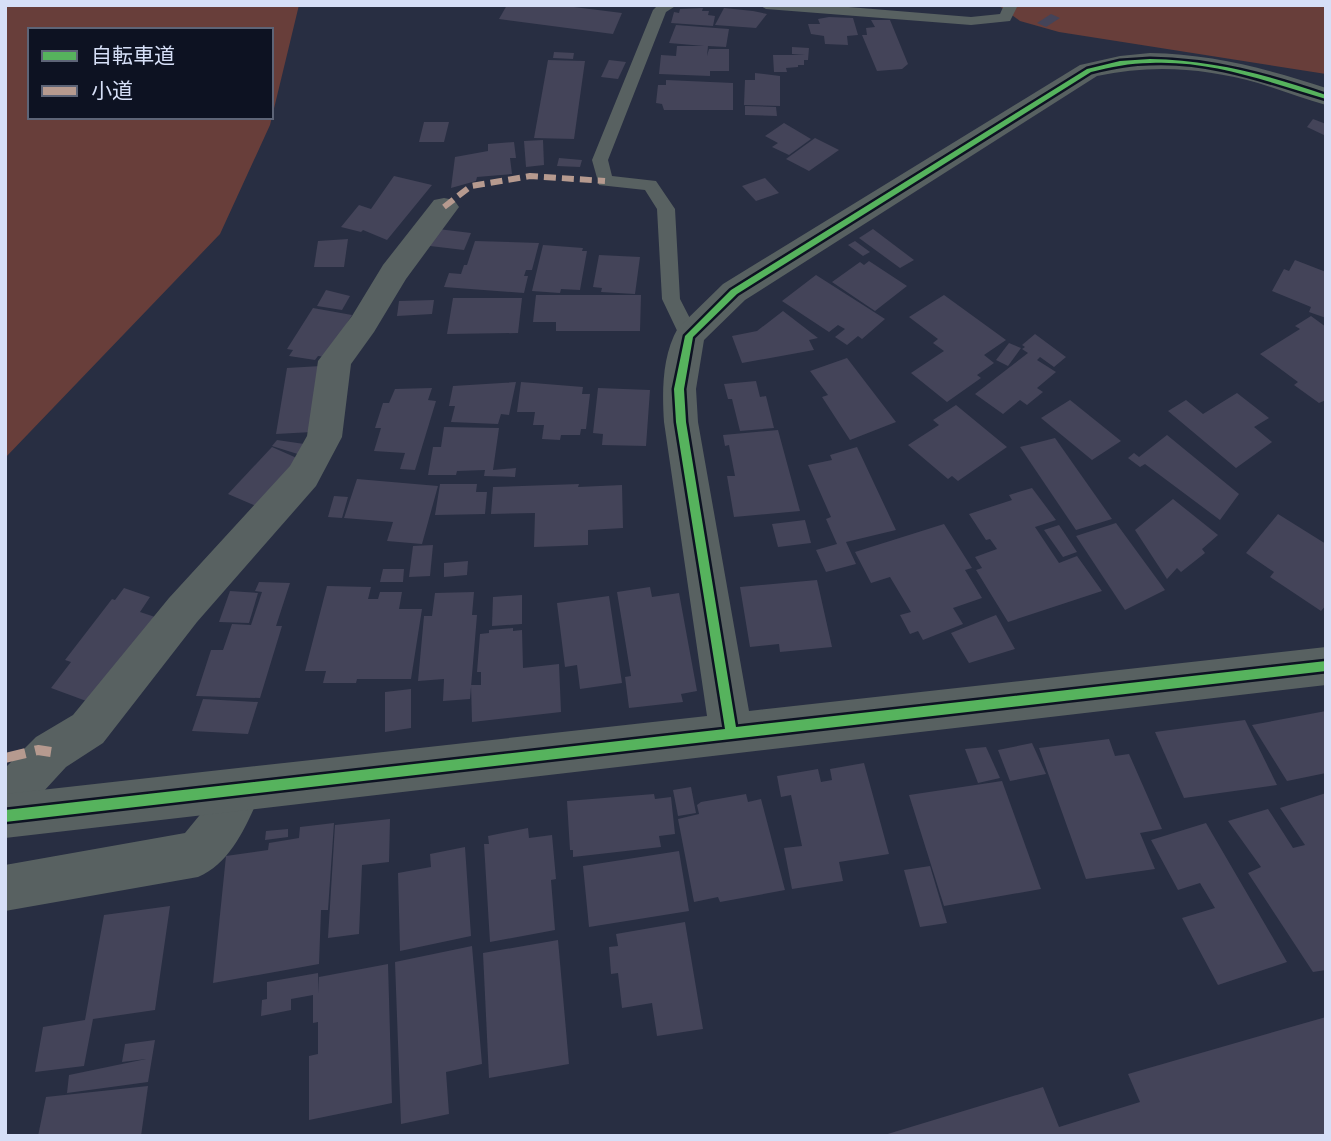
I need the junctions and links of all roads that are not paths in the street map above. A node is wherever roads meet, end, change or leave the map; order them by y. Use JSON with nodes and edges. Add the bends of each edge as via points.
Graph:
{"nodes":[{"id":1,"x":670,"y":5,"type":"edge"},
{"id":2,"x":766,"y":5,"type":"edge"},
{"id":3,"x":1011,"y":5,"type":"edge"},
{"id":4,"x":1326,"y":97,"type":"edge"},
{"id":5,"x":444,"y":207,"type":"dead end"},
{"id":6,"x":689,"y":336,"type":"junction"},
{"id":7,"x":1326,"y":666,"type":"edge"},
{"id":8,"x":731,"y":733,"type":"junction"},
{"id":9,"x":240,"y":790,"type":"junction"},
{"id":10,"x":5,"y":800,"type":"edge"},
{"id":11,"x":5,"y":816,"type":"edge"},
{"id":12,"x":5,"y":888,"type":"edge"}],
"edges":[{"from":1,"to":6,"type":"lane","via":[[660,10],[600,160],[605,181],[650,185],[666,209],[671,299]]},
{"from":2,"to":3,"type":"lane","via":[[971,21],[1005,18]]},
{"from":4,"to":6,"type":"street","via":[[1237,69],[1188,61],[1123,61],[1089,70],[734,292]]},
{"from":5,"to":10,"type":"street","via":[[335,361],[324,437],[303,477],[183,610],[88,729],[51,752]]},
{"from":6,"to":8,"type":"street","via":[[679,389],[681,422]]},
{"from":7,"to":8,"type":"street"},
{"from":8,"to":9,"type":"street"},
{"from":9,"to":11,"type":"street"},
{"from":9,"to":12,"type":"street","via":[[198,854]]}]}
